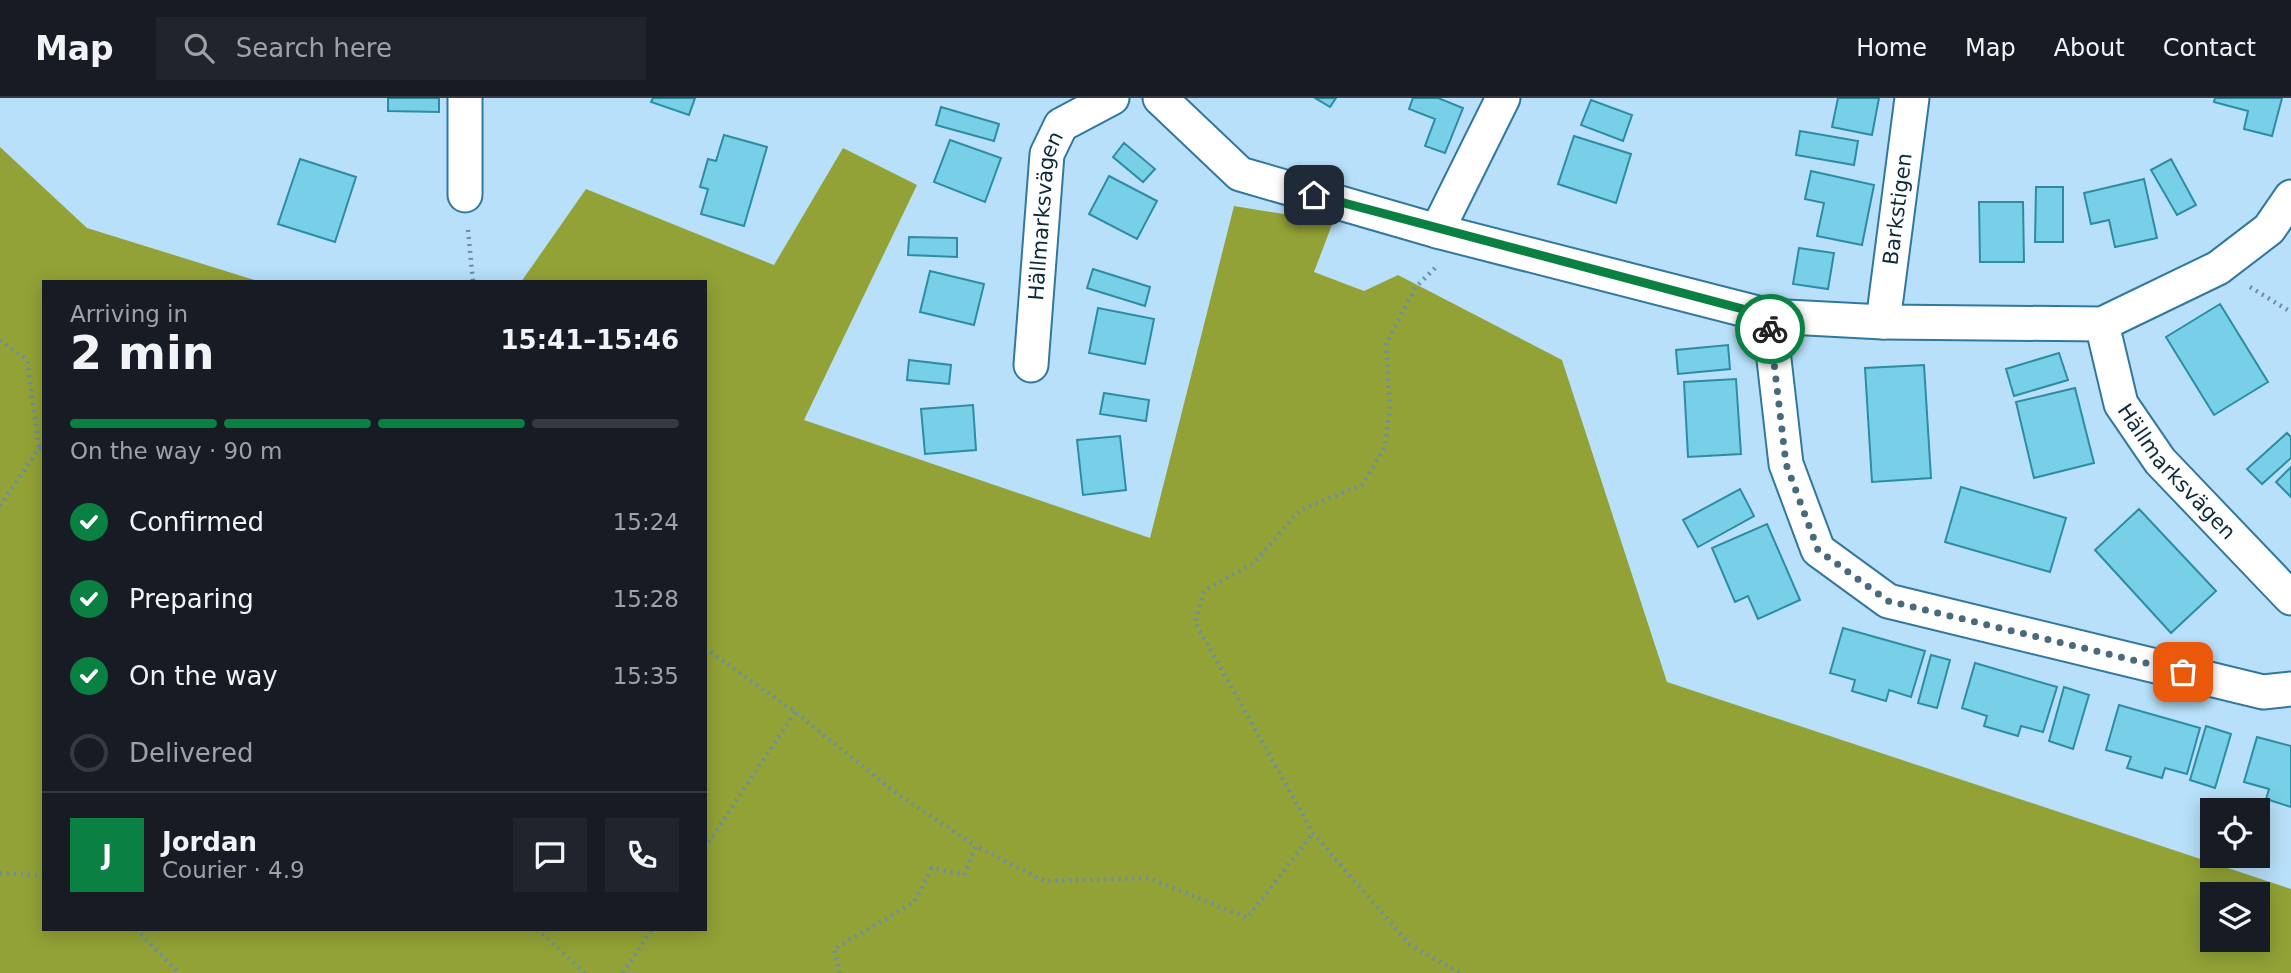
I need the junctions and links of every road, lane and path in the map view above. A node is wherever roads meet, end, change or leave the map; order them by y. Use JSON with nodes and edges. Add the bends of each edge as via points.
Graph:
{"nodes":[{"id":1,"x":465,"y":98,"type":"edge"},
{"id":2,"x":1112,"y":98,"type":"edge"},
{"id":3,"x":1160,"y":98,"type":"edge"},
{"id":4,"x":1503,"y":98,"type":"edge"},
{"id":5,"x":1912,"y":98,"type":"edge"},
{"id":6,"x":465,"y":195,"type":"joint"},
{"id":7,"x":2291,"y":197,"type":"edge"},
{"id":8,"x":1452,"y":234,"type":"junction"},
{"id":9,"x":2218,"y":268,"type":"junction"},
{"id":10,"x":473,"y":280,"type":"edge"},
{"id":11,"x":2291,"y":312,"type":"edge"},
{"id":12,"x":1769,"y":316,"type":"junction"},
{"id":13,"x":1883,"y":322,"type":"junction"},
{"id":14,"x":2102,"y":324,"type":"junction"},
{"id":15,"x":0,"y":340,"type":"edge"},
{"id":16,"x":1031,"y":365,"type":"dead end"},
{"id":17,"x":42,"y":448,"type":"edge"},
{"id":18,"x":0,"y":506,"type":"edge"},
{"id":19,"x":2291,"y":598,"type":"edge"},
{"id":20,"x":707,"y":650,"type":"edge"},
{"id":21,"x":2291,"y":690,"type":"edge"},
{"id":22,"x":795,"y":712,"type":"junction"},
{"id":23,"x":1313,"y":834,"type":"junction"},
{"id":24,"x":707,"y":845,"type":"edge"},
{"id":25,"x":976,"y":846,"type":"junction"},
{"id":26,"x":0,"y":873,"type":"edge"},
{"id":27,"x":42,"y":876,"type":"edge"},
{"id":28,"x":137,"y":931,"type":"edge"},
{"id":29,"x":539,"y":931,"type":"edge"},
{"id":30,"x":651,"y":931,"type":"edge"},
{"id":31,"x":178,"y":973,"type":"edge"},
{"id":32,"x":585,"y":973,"type":"edge"},
{"id":33,"x":623,"y":973,"type":"edge"},
{"id":34,"x":840,"y":973,"type":"edge"},
{"id":35,"x":1460,"y":973,"type":"edge"}],
"edges":[{"from":1,"to":6,"type":"street"},
{"from":2,"to":16,"type":"street","name":"Hällmarksvägen","via":[[1061,125],[1047,154]]},
{"from":3,"to":8,"type":"street","via":[[1240,174]]},
{"from":4,"to":8,"type":"street"},
{"from":5,"to":13,"type":"street","name":"Barkstigen"},
{"from":6,"to":10,"type":"path"},
{"from":7,"to":9,"type":"street","via":[[2269,229]]},
{"from":8,"to":12,"type":"street"},
{"from":8,"to":23,"type":"path","via":[[1415,288],[1386,344],[1390,407],[1385,447],[1362,485],[1300,510],[1254,563],[1204,591],[1195,622]]},
{"from":9,"to":11,"type":"path"},
{"from":9,"to":14,"type":"street"},
{"from":12,"to":13,"type":"street"},
{"from":12,"to":21,"type":"street","via":[[1786,464],[1818,550],[1888,601],[2263,692]]},
{"from":13,"to":14,"type":"street"},
{"from":14,"to":19,"type":"street","name":"Hällmarksvägen","via":[[2121,404],[2160,461]]},
{"from":15,"to":17,"type":"path","via":[[27,360]]},
{"from":17,"to":18,"type":"path"},
{"from":20,"to":22,"type":"path"},
{"from":22,"to":24,"type":"path"},
{"from":22,"to":25,"type":"path","via":[[900,796]]},
{"from":23,"to":25,"type":"path","via":[[1247,918],[1149,878],[1044,881]]},
{"from":23,"to":35,"type":"path","via":[[1410,945]]},
{"from":25,"to":34,"type":"path","via":[[964,875],[932,868],[914,902],[834,949]]},
{"from":26,"to":27,"type":"path"},
{"from":28,"to":31,"type":"path"},
{"from":29,"to":32,"type":"path"},
{"from":30,"to":33,"type":"path"}]}
